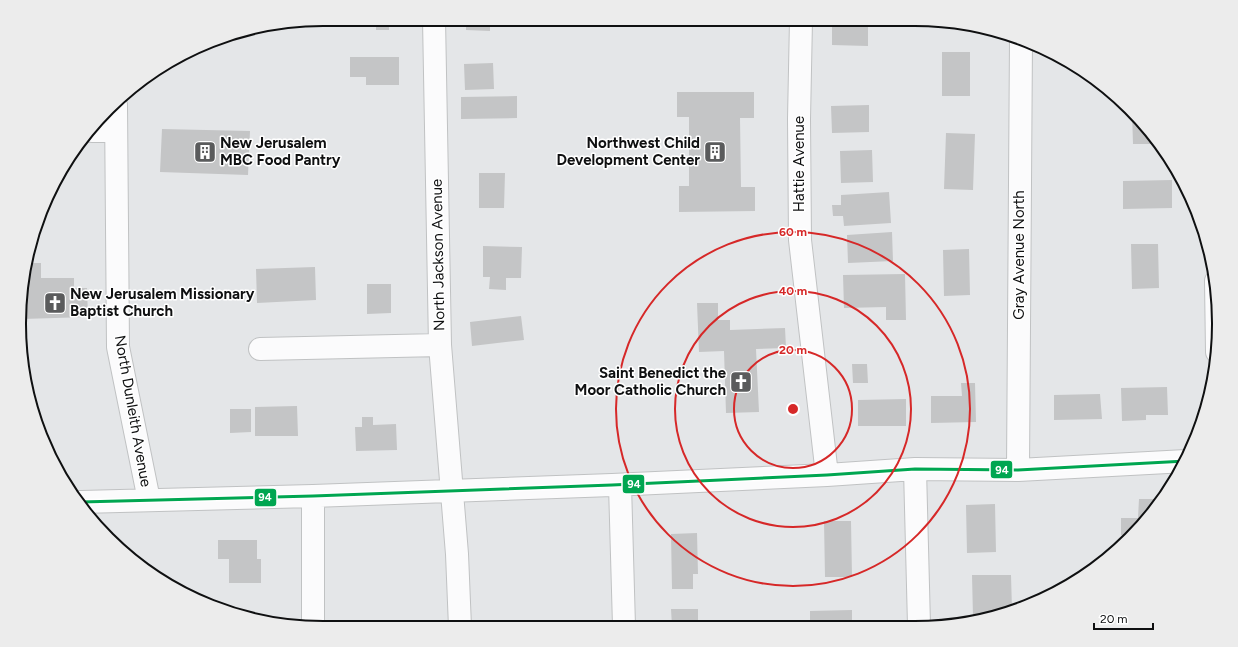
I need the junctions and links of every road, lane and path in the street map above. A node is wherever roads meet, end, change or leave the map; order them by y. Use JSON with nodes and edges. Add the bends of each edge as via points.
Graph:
{"nodes":[{"id":1,"x":434,"y":26,"type":"edge"},
{"id":2,"x":802,"y":26,"type":"edge"},
{"id":3,"x":1021,"y":46,"type":"edge"},
{"id":4,"x":116,"y":110,"type":"edge"},
{"id":5,"x":97,"y":131,"type":"edge"},
{"id":6,"x":116,"y":131,"type":"junction"},
{"id":7,"x":440,"y":345,"type":"junction"},
{"id":8,"x":260,"y":349,"type":"dead end"},
{"id":9,"x":1178,"y":461,"type":"edge"},
{"id":10,"x":915,"y":469,"type":"junction"},
{"id":11,"x":1018,"y":470,"type":"junction"},
{"id":12,"x":827,"y":475,"type":"junction"},
{"id":13,"x":620,"y":485,"type":"junction"},
{"id":14,"x":452,"y":491,"type":"junction"},
{"id":15,"x":313,"y":496,"type":"junction"},
{"id":16,"x":148,"y":500,"type":"junction"},
{"id":17,"x":85,"y":502,"type":"edge"},
{"id":18,"x":313,"y":620,"type":"edge"},
{"id":19,"x":460,"y":621,"type":"edge"},
{"id":20,"x":624,"y":621,"type":"edge"},
{"id":21,"x":919,"y":621,"type":"edge"}],
"edges":[{"from":1,"to":7,"type":"street","name":"North Jackson Avenue"},
{"from":2,"to":12,"type":"street","name":"Hattie Avenue","via":[[799,119],[800,240]]},
{"from":3,"to":11,"type":"street","name":"Gray Avenue North"},
{"from":4,"to":6,"type":"street","name":"North Dunleith Avenue"},
{"from":5,"to":6,"type":"street"},
{"from":6,"to":16,"type":"street","name":"North Dunleith Avenue","via":[[118,347]]},
{"from":7,"to":8,"type":"street"},
{"from":7,"to":14,"type":"street","name":"North Jackson Avenue"},
{"from":9,"to":11,"type":"street"},
{"from":10,"to":11,"type":"street"},
{"from":10,"to":12,"type":"street"},
{"from":10,"to":21,"type":"street"},
{"from":12,"to":13,"type":"street"},
{"from":13,"to":14,"type":"street"},
{"from":13,"to":20,"type":"street"},
{"from":14,"to":15,"type":"street"},
{"from":14,"to":19,"type":"street","name":"North Jackson Avenue"},
{"from":15,"to":16,"type":"street"},
{"from":15,"to":18,"type":"street"},
{"from":16,"to":17,"type":"street"}]}
